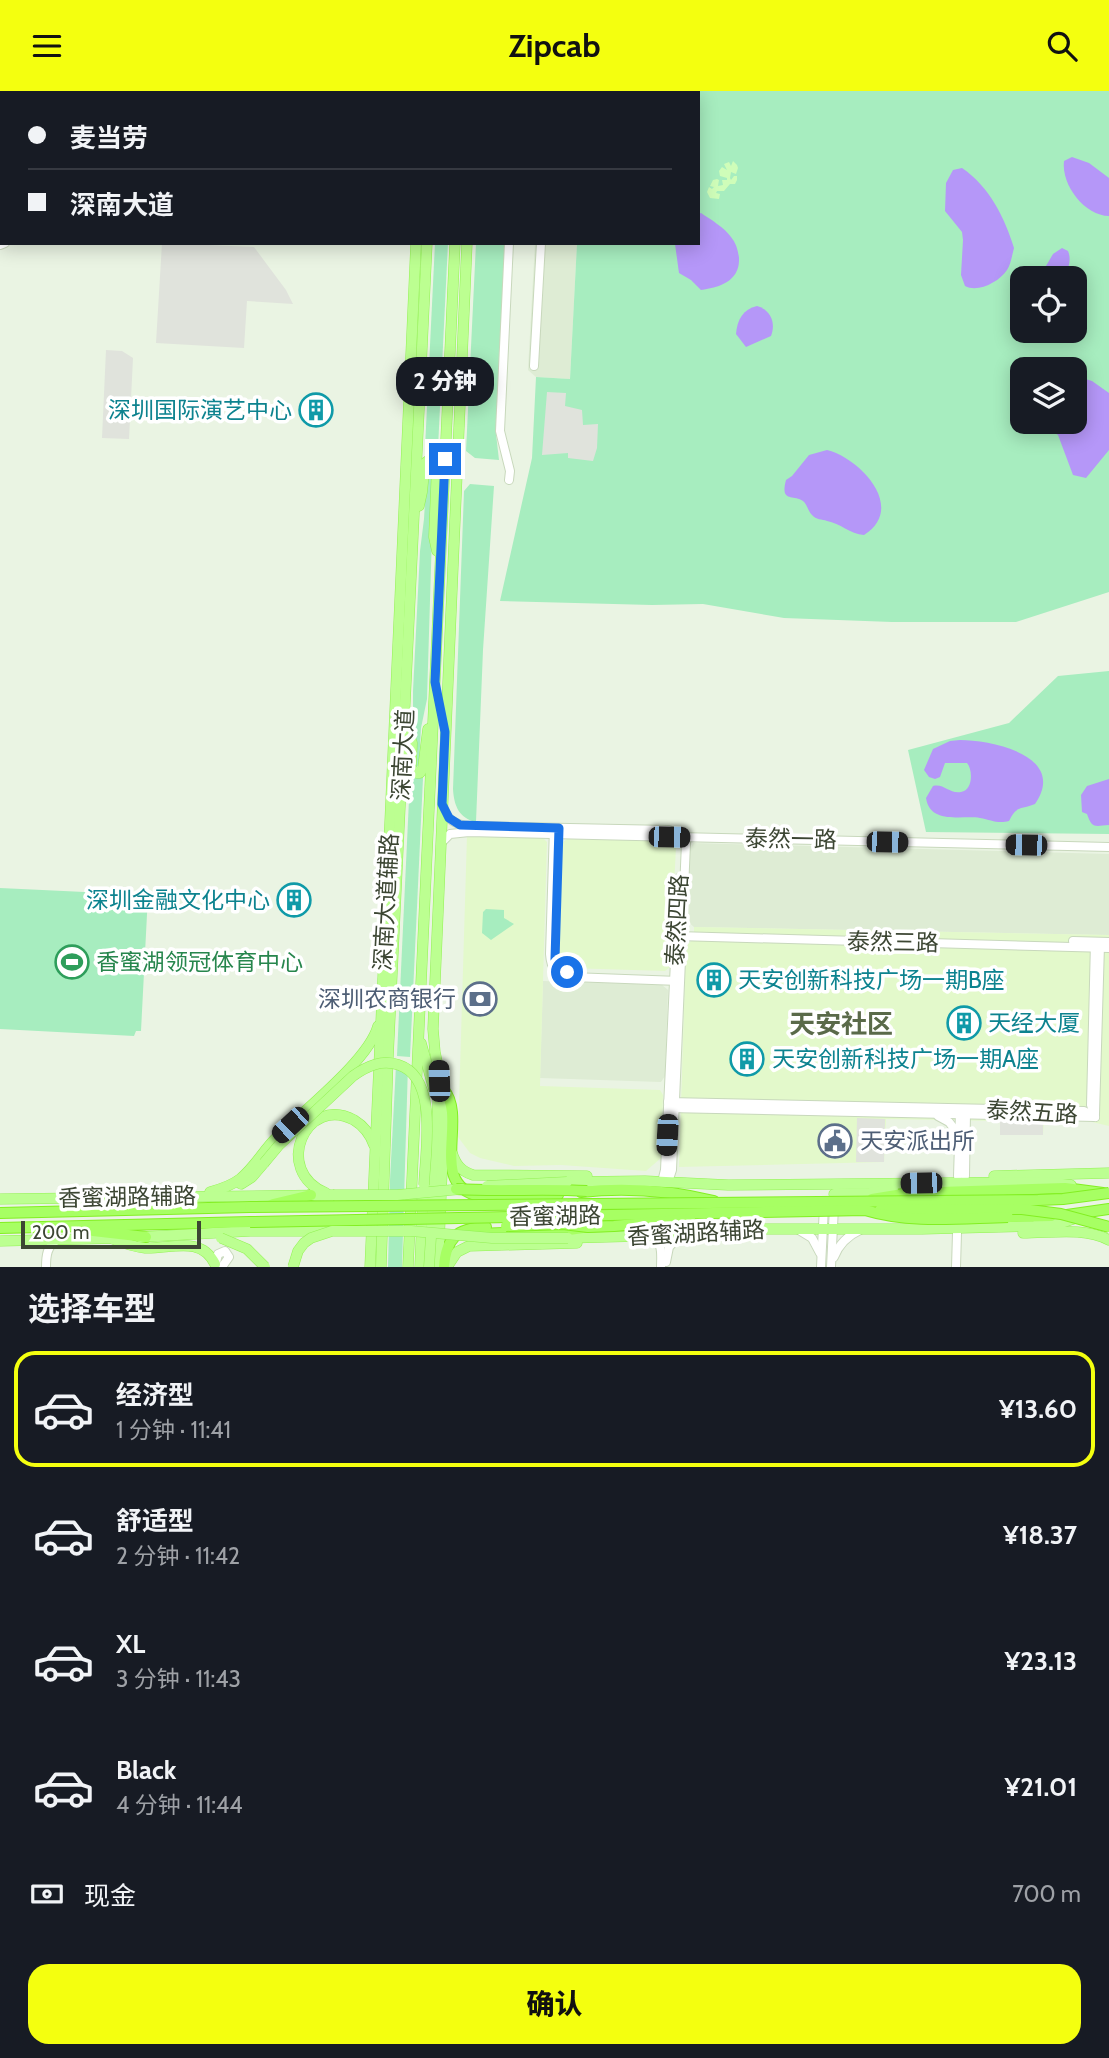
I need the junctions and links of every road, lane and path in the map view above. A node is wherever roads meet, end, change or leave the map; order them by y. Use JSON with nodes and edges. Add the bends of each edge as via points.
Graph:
{"nodes":[{"id":1,"x":416,"y":245,"type":"edge"},
{"id":2,"x":427,"y":245,"type":"edge"},
{"id":3,"x":455,"y":245,"type":"edge"},
{"id":4,"x":467,"y":245,"type":"edge"},
{"id":5,"x":509,"y":245,"type":"edge"},
{"id":6,"x":541,"y":245,"type":"edge"},
{"id":7,"x":426,"y":261,"type":"junction"},
{"id":8,"x":412,"y":301,"type":"junction"},
{"id":9,"x":534,"y":366,"type":"dead end"},
{"id":10,"x":447,"y":409,"type":"junction"},
{"id":11,"x":457,"y":443,"type":"junction"},
{"id":12,"x":509,"y":480,"type":"dead end"},
{"id":13,"x":403,"y":504,"type":"junction"},
{"id":14,"x":454,"y":511,"type":"junction"},
{"id":15,"x":414,"y":525,"type":"junction"},
{"id":16,"x":413,"y":543,"type":"junction"},
{"id":17,"x":440,"y":562,"type":"junction"},
{"id":18,"x":435,"y":682,"type":"junction"},
{"id":19,"x":433,"y":711,"type":"junction"},
{"id":20,"x":405,"y":718,"type":"junction"},
{"id":21,"x":445,"y":732,"type":"junction"},
{"id":22,"x":401,"y":794,"type":"junction"},
{"id":23,"x":442,"y":804,"type":"junction"},
{"id":24,"x":556,"y":831,"type":"junction"},
{"id":25,"x":684,"y":837,"type":"junction"},
{"id":26,"x":440,"y":844,"type":"junction"},
{"id":27,"x":1109,"y":847,"type":"edge"},
{"id":28,"x":388,"y":861,"type":"junction"},
{"id":29,"x":680,"y":934,"type":"junction"},
{"id":30,"x":1101,"y":945,"type":"edge"},
{"id":31,"x":677,"y":978,"type":"junction"},
{"id":32,"x":382,"y":1006,"type":"junction"},
{"id":33,"x":419,"y":1024,"type":"junction"},
{"id":34,"x":438,"y":1066,"type":"junction"},
{"id":35,"x":444,"y":1090,"type":"junction"},
{"id":36,"x":672,"y":1105,"type":"junction"},
{"id":37,"x":963,"y":1112,"type":"junction"},
{"id":38,"x":437,"y":1114,"type":"junction"},
{"id":39,"x":932,"y":1114,"type":"junction"},
{"id":40,"x":989,"y":1116,"type":"junction"},
{"id":41,"x":1095,"y":1117,"type":"junction"},
{"id":42,"x":963,"y":1137,"type":"junction"},
{"id":43,"x":451,"y":1150,"type":"junction"},
{"id":44,"x":375,"y":1153,"type":"junction"},
{"id":45,"x":261,"y":1161,"type":"junction"},
{"id":46,"x":1109,"y":1173,"type":"edge"},
{"id":47,"x":962,"y":1176,"type":"junction"},
{"id":48,"x":615,"y":1181,"type":"junction"},
{"id":49,"x":665,"y":1182,"type":"junction"},
{"id":50,"x":824,"y":1183,"type":"junction"},
{"id":51,"x":921,"y":1183,"type":"junction"},
{"id":52,"x":456,"y":1189,"type":"junction"},
{"id":53,"x":1092,"y":1190,"type":"junction"},
{"id":54,"x":587,"y":1191,"type":"junction"},
{"id":55,"x":834,"y":1194,"type":"junction"},
{"id":56,"x":1109,"y":1194,"type":"edge"},
{"id":57,"x":311,"y":1195,"type":"junction"},
{"id":58,"x":333,"y":1195,"type":"junction"},
{"id":59,"x":189,"y":1196,"type":"junction"},
{"id":60,"x":211,"y":1196,"type":"junction"},
{"id":61,"x":141,"y":1198,"type":"junction"},
{"id":62,"x":0,"y":1199,"type":"edge"},
{"id":63,"x":250,"y":1201,"type":"junction"},
{"id":64,"x":865,"y":1205,"type":"junction"},
{"id":65,"x":264,"y":1207,"type":"junction"},
{"id":66,"x":720,"y":1207,"type":"junction"},
{"id":67,"x":1109,"y":1209,"type":"edge"},
{"id":68,"x":78,"y":1211,"type":"junction"},
{"id":69,"x":1096,"y":1211,"type":"junction"},
{"id":70,"x":0,"y":1213,"type":"edge"},
{"id":71,"x":49,"y":1227,"type":"junction"},
{"id":72,"x":250,"y":1227,"type":"junction"},
{"id":73,"x":588,"y":1227,"type":"junction"},
{"id":74,"x":0,"y":1228,"type":"edge"},
{"id":75,"x":793,"y":1228,"type":"junction"},
{"id":76,"x":828,"y":1228,"type":"junction"},
{"id":77,"x":871,"y":1228,"type":"junction"},
{"id":78,"x":720,"y":1229,"type":"junction"},
{"id":79,"x":922,"y":1229,"type":"junction"},
{"id":80,"x":1109,"y":1230,"type":"edge"},
{"id":81,"x":332,"y":1231,"type":"junction"},
{"id":82,"x":957,"y":1233,"type":"junction"},
{"id":83,"x":192,"y":1234,"type":"junction"},
{"id":84,"x":456,"y":1235,"type":"junction"},
{"id":85,"x":680,"y":1235,"type":"junction"},
{"id":86,"x":646,"y":1236,"type":"junction"},
{"id":87,"x":146,"y":1237,"type":"junction"},
{"id":88,"x":614,"y":1237,"type":"junction"},
{"id":89,"x":109,"y":1238,"type":"junction"},
{"id":90,"x":221,"y":1238,"type":"junction"},
{"id":91,"x":33,"y":1240,"type":"junction"},
{"id":92,"x":57,"y":1240,"type":"junction"},
{"id":93,"x":1109,"y":1240,"type":"edge"},
{"id":94,"x":0,"y":1241,"type":"edge"},
{"id":95,"x":822,"y":1257,"type":"junction"},
{"id":96,"x":217,"y":1266,"type":"edge"},
{"id":97,"x":43,"y":1267,"type":"edge"},
{"id":98,"x":256,"y":1267,"type":"edge"},
{"id":99,"x":265,"y":1267,"type":"edge"},
{"id":100,"x":293,"y":1267,"type":"edge"},
{"id":101,"x":370,"y":1267,"type":"edge"},
{"id":102,"x":382,"y":1267,"type":"edge"},
{"id":103,"x":408,"y":1267,"type":"edge"},
{"id":104,"x":421,"y":1267,"type":"edge"},
{"id":105,"x":429,"y":1267,"type":"edge"},
{"id":106,"x":438,"y":1267,"type":"edge"},
{"id":107,"x":445,"y":1267,"type":"edge"},
{"id":108,"x":664,"y":1267,"type":"edge"},
{"id":109,"x":821,"y":1267,"type":"edge"},
{"id":110,"x":831,"y":1267,"type":"edge"},
{"id":111,"x":956,"y":1267,"type":"edge"}],
"edges":[{"from":1,"to":8,"type":"main road","name":"深南大道辅路"},
{"from":2,"to":7,"type":"main road","name":"深南大道"},
{"from":3,"to":10,"type":"main road","name":"深南大道"},
{"from":4,"to":11,"type":"main road"},
{"from":5,"to":12,"type":"street","via":[[500,431]]},
{"from":6,"to":9,"type":"street"},
{"from":7,"to":8,"type":"main road"},
{"from":7,"to":15,"type":"main road","name":"深南大道"},
{"from":8,"to":13,"type":"main road","name":"深南大道辅路"},
{"from":10,"to":11,"type":"main road"},
{"from":10,"to":17,"type":"main road","name":"深南大道"},
{"from":11,"to":14,"type":"main road"},
{"from":13,"to":16,"type":"main road"},
{"from":13,"to":28,"type":"main road","name":"深南大道辅路"},
{"from":14,"to":17,"type":"main road"},
{"from":14,"to":21,"type":"main road"},
{"from":15,"to":16,"type":"main road","name":"深南大道"},
{"from":15,"to":17,"type":"main road","via":[[424,465],[432,460],[437,466],[434,537]]},
{"from":16,"to":20,"type":"main road","name":"深南大道"},
{"from":17,"to":18,"type":"main road","name":"深南大道"},
{"from":18,"to":19,"type":"main road","name":"深南大道"},
{"from":18,"to":21,"type":"main road"},
{"from":19,"to":20,"type":"main road","via":[[424,768],[418,773],[411,769],[412,743]]},
{"from":19,"to":33,"type":"main road","name":"深南大道"},
{"from":20,"to":22,"type":"main road","name":"深南大道"},
{"from":21,"to":23,"type":"main road"},
{"from":22,"to":28,"type":"main road"},
{"from":22,"to":102,"type":"main road","name":"深南大道"},
{"from":23,"to":24,"type":"street","name":"泰然一路","via":[[449,818],[460,825]]},
{"from":23,"to":26,"type":"main road"},
{"from":24,"to":25,"type":"street","name":"泰然一路","via":[[669,830]]},
{"from":24,"to":26,"type":"street","name":"泰然一路","via":[[457,833]]},
{"from":24,"to":31,"type":"street","via":[[558,968]]},
{"from":25,"to":27,"type":"street","name":"泰然一路"},
{"from":25,"to":29,"type":"street","name":"泰然四路"},
{"from":26,"to":34,"type":"main road","via":[[433,1029]]},
{"from":28,"to":32,"type":"main road","name":"深南大道辅路"},
{"from":29,"to":30,"type":"street","name":"泰然三路"},
{"from":29,"to":31,"type":"street","name":"泰然四路"},
{"from":30,"to":41,"type":"street"},
{"from":31,"to":36,"type":"street","name":"泰然四路"},
{"from":32,"to":44,"type":"main road","name":"深南大道辅路"},
{"from":32,"to":45,"type":"main road","via":[[377,1031],[357,1061],[273,1140]]},
{"from":33,"to":38,"type":"main road"},
{"from":33,"to":103,"type":"main road","name":"深南大道"},
{"from":34,"to":35,"type":"main road"},
{"from":34,"to":38,"type":"main road"},
{"from":35,"to":43,"type":"highway","via":[[452,1108]]},
{"from":35,"to":106,"type":"main road"},
{"from":36,"to":37,"type":"street","name":"泰然五路"},
{"from":36,"to":39,"type":"street","name":"泰然五路"},
{"from":36,"to":49,"type":"street","name":"泰然四路","via":[[672,1170]]},
{"from":37,"to":39,"type":"street","name":"泰然五路"},
{"from":37,"to":40,"type":"street","name":"泰然五路"},
{"from":37,"to":41,"type":"street","name":"泰然五路","via":[[1084,1111]]},
{"from":37,"to":42,"type":"street"},
{"from":38,"to":105,"type":"main road","bridge":true},
{"from":39,"to":42,"type":"street","via":[[949,1122]]},
{"from":40,"to":41,"type":"street","name":"泰然五路"},
{"from":40,"to":42,"type":"street"},
{"from":42,"to":47,"type":"street"},
{"from":43,"to":48,"type":"main road","via":[[456,1164],[472,1175],[576,1175]]},
{"from":43,"to":54,"type":"highway","bridge":true,"via":[[459,1185],[480,1196]]},
{"from":44,"to":58,"type":"main road","via":[[367,1131],[348,1118],[334,1116],[313,1122],[303,1134],[300,1167],[313,1186]]},
{"from":44,"to":101,"type":"main road","name":"深南大道辅路"},
{"from":45,"to":59,"type":"main road","via":[[230,1185]]},
{"from":45,"to":60,"type":"main road","via":[[243,1183]]},
{"from":45,"to":104,"type":"main road","bridge":true,"via":[[362,1069],[377,1063],[407,1068],[423,1089],[426,1103]]},
{"from":46,"to":47,"type":"main road"},
{"from":47,"to":50,"type":"main road","via":[[850,1178]]},
{"from":48,"to":49,"type":"main road","name":"香蜜湖路辅路"},
{"from":48,"to":52,"type":"main road","name":"香蜜湖路辅路","bridge":true},
{"from":49,"to":50,"type":"main road","name":"香蜜湖路辅路"},
{"from":50,"to":51,"type":"main road","name":"香蜜湖路辅路"},
{"from":50,"to":55,"type":"street","via":[[833,1187]]},
{"from":50,"to":78,"type":"main road","via":[[818,1204],[758,1208]]},
{"from":51,"to":53,"type":"main road","name":"香蜜湖路辅路","via":[[1044,1182]]},
{"from":51,"to":55,"type":"main road","via":[[870,1193]]},
{"from":52,"to":54,"type":"highway","bridge":true},
{"from":52,"to":58,"type":"main road","name":"香蜜湖路辅路","bridge":true},
{"from":53,"to":56,"type":"highway","name":"香蜜湖路"},
{"from":53,"to":64,"type":"highway","name":"香蜜湖路","bridge":true,"via":[[900,1193]]},
{"from":54,"to":66,"type":"highway","bridge":true,"via":[[663,1192],[695,1196]]},
{"from":55,"to":76,"type":"street","via":[[824,1204]]},
{"from":56,"to":64,"type":"highway","bridge":true},
{"from":57,"to":58,"type":"main road","name":"香蜜湖路辅路"},
{"from":57,"to":63,"type":"main road","name":"香蜜湖路辅路"},
{"from":57,"to":65,"type":"highway","bridge":true},
{"from":59,"to":60,"type":"main road","name":"香蜜湖路辅路"},
{"from":59,"to":61,"type":"main road","name":"香蜜湖路辅路"},
{"from":60,"to":63,"type":"main road","name":"香蜜湖路辅路"},
{"from":61,"to":62,"type":"main road","name":"香蜜湖路辅路"},
{"from":61,"to":68,"type":"highway"},
{"from":63,"to":65,"type":"highway","name":"香蜜湖路","bridge":true},
{"from":63,"to":68,"type":"highway","name":"香蜜湖路"},
{"from":64,"to":66,"type":"highway","name":"香蜜湖路","bridge":true},
{"from":64,"to":69,"type":"highway","name":"香蜜湖路","bridge":true,"via":[[886,1216],[916,1219]]},
{"from":64,"to":80,"type":"highway","bridge":true,"via":[[1022,1209],[1061,1214]]},
{"from":65,"to":66,"type":"highway","name":"香蜜湖路","bridge":true},
{"from":66,"to":72,"type":"highway","name":"香蜜湖路","bridge":true},
{"from":66,"to":73,"type":"highway","bridge":true,"via":[[676,1221]]},
{"from":67,"to":69,"type":"highway","name":"香蜜湖路"},
{"from":68,"to":70,"type":"highway","name":"香蜜湖路"},
{"from":69,"to":79,"type":"main road","name":"香蜜湖路辅路","via":[[1047,1225]]},
{"from":71,"to":72,"type":"highway","name":"香蜜湖路"},
{"from":71,"to":74,"type":"highway","name":"香蜜湖路"},
{"from":71,"to":87,"type":"highway"},
{"from":72,"to":81,"type":"main road","name":"香蜜湖路辅路"},
{"from":72,"to":83,"type":"main road","name":"香蜜湖路辅路"},
{"from":73,"to":84,"type":"highway","bridge":true},
{"from":73,"to":107,"type":"highway","bridge":true,"via":[[469,1228],[449,1243]]},
{"from":75,"to":76,"type":"main road","name":"香蜜湖路辅路"},
{"from":75,"to":78,"type":"main road","name":"香蜜湖路辅路"},
{"from":75,"to":95,"type":"street","via":[[812,1238]]},
{"from":76,"to":77,"type":"main road","name":"香蜜湖路辅路"},
{"from":76,"to":95,"type":"street"},
{"from":76,"to":110,"type":"street"},
{"from":77,"to":79,"type":"main road","name":"香蜜湖路辅路"},
{"from":77,"to":110,"type":"street","via":[[842,1243]]},
{"from":78,"to":85,"type":"main road","name":"香蜜湖路辅路"},
{"from":79,"to":82,"type":"main road"},
{"from":81,"to":84,"type":"main road","name":"香蜜湖路辅路","bridge":true},
{"from":81,"to":100,"type":"main road","bridge":true,"via":[[304,1243]]},
{"from":82,"to":93,"type":"main road","via":[[1083,1233]]},
{"from":82,"to":111,"type":"street"},
{"from":83,"to":87,"type":"main road","name":"香蜜湖路辅路"},
{"from":83,"to":90,"type":"main road"},
{"from":84,"to":88,"type":"main road","name":"香蜜湖路辅路","bridge":true},
{"from":85,"to":86,"type":"main road","name":"香蜜湖路辅路"},
{"from":85,"to":108,"type":"street","via":[[668,1247]]},
{"from":86,"to":88,"type":"main road","name":"香蜜湖路辅路"},
{"from":86,"to":108,"type":"street","via":[[660,1243]]},
{"from":87,"to":89,"type":"main road","name":"香蜜湖路辅路"},
{"from":88,"to":107,"type":"main road","via":[[470,1245]]},
{"from":89,"to":92,"type":"main road","name":"香蜜湖路辅路"},
{"from":89,"to":96,"type":"main road","via":[[146,1248],[201,1247]]},
{"from":90,"to":98,"type":"main road","bridge":true},
{"from":90,"to":99,"type":"main road","bridge":true,"via":[[247,1249]]},
{"from":91,"to":92,"type":"main road","name":"香蜜湖路辅路"},
{"from":91,"to":94,"type":"main road","name":"香蜜湖路辅路"},
{"from":91,"to":97,"type":"street","via":[[41,1251]]},
{"from":92,"to":97,"type":"street"},
{"from":95,"to":109,"type":"street"}]}
